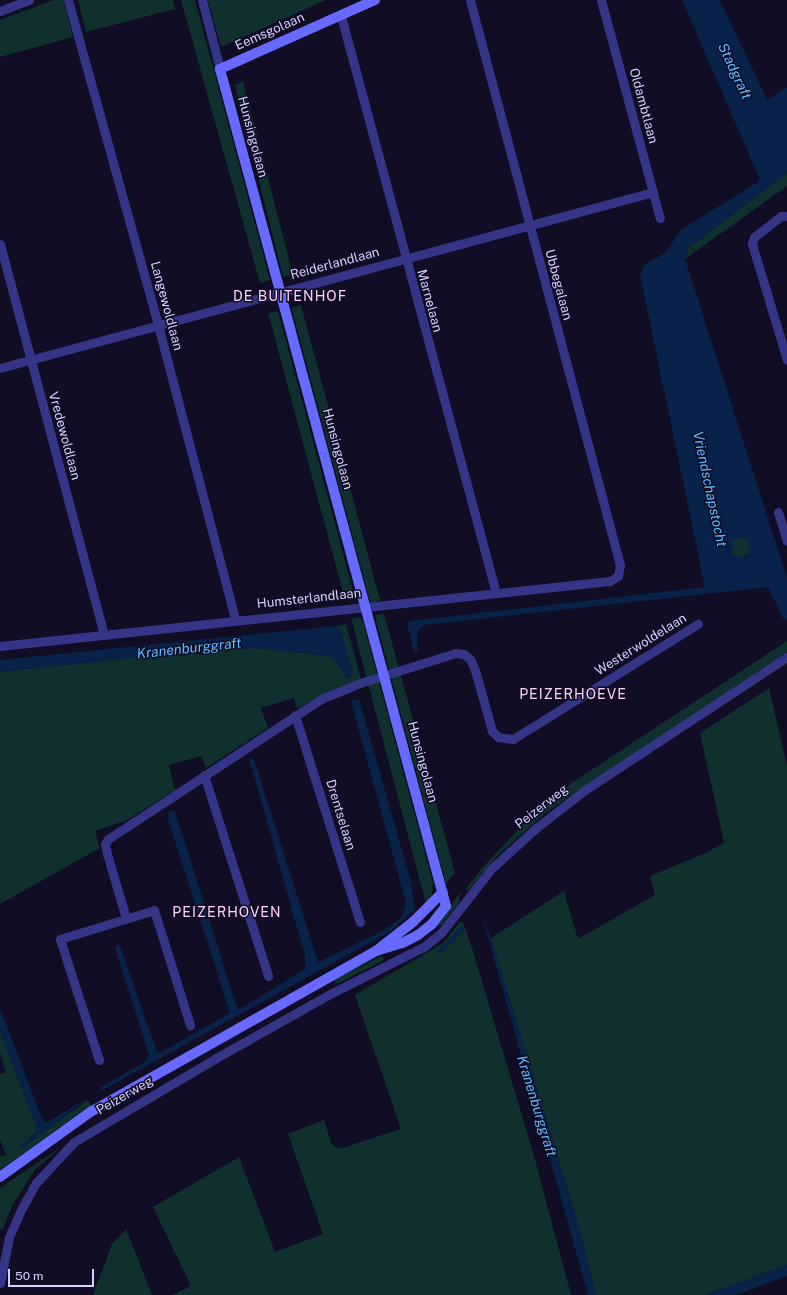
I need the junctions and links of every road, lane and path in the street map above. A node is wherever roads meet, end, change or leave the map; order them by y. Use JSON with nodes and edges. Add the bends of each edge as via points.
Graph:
{"nodes":[{"id":1,"x":29,"y":0,"type":"edge"},
{"id":2,"x":68,"y":0,"type":"edge"},
{"id":3,"x":202,"y":0,"type":"edge"},
{"id":4,"x":375,"y":0,"type":"edge"},
{"id":5,"x":470,"y":0,"type":"edge"},
{"id":6,"x":601,"y":0,"type":"edge"},
{"id":7,"x":0,"y":11,"type":"edge"},
{"id":8,"x":341,"y":16,"type":"junction"},
{"id":9,"x":220,"y":68,"type":"junction"},
{"id":10,"x":653,"y":192,"type":"junction"},
{"id":11,"x":787,"y":216,"type":"edge"},
{"id":12,"x":660,"y":218,"type":"dead end"},
{"id":13,"x":528,"y":225,"type":"junction"},
{"id":14,"x":0,"y":244,"type":"edge"},
{"id":15,"x":404,"y":259,"type":"junction"},
{"id":16,"x":280,"y":292,"type":"junction"},
{"id":17,"x":158,"y":325,"type":"junction"},
{"id":18,"x":30,"y":360,"type":"junction"},
{"id":19,"x":787,"y":360,"type":"edge"},
{"id":20,"x":0,"y":368,"type":"edge"},
{"id":21,"x":778,"y":512,"type":"dead end"},
{"id":22,"x":787,"y":541,"type":"edge"},
{"id":23,"x":618,"y":576,"type":"joint"},
{"id":24,"x":496,"y":593,"type":"junction"},
{"id":25,"x":366,"y":606,"type":"junction"},
{"id":26,"x":235,"y":619,"type":"junction"},
{"id":27,"x":698,"y":624,"type":"dead end"},
{"id":28,"x":104,"y":634,"type":"junction"},
{"id":29,"x":0,"y":646,"type":"edge"},
{"id":30,"x":787,"y":658,"type":"edge"},
{"id":31,"x":385,"y":676,"type":"junction"},
{"id":32,"x":295,"y":715,"type":"junction"},
{"id":33,"x":204,"y":775,"type":"junction"},
{"id":34,"x":443,"y":892,"type":"junction"},
{"id":35,"x":446,"y":906,"type":"joint"},
{"id":36,"x":126,"y":918,"type":"junction"},
{"id":37,"x":360,"y":922,"type":"dead end"},
{"id":38,"x":376,"y":951,"type":"junction"},
{"id":39,"x":268,"y":976,"type":"dead end"},
{"id":40,"x":324,"y":979,"type":"junction"},
{"id":41,"x":332,"y":993,"type":"junction"},
{"id":42,"x":190,"y":1025,"type":"dead end"},
{"id":43,"x":98,"y":1060,"type":"dead end"},
{"id":44,"x":0,"y":1177,"type":"edge"},
{"id":45,"x":0,"y":1283,"type":"edge"}],
"edges":[{"from":1,"to":7,"type":"street"},
{"from":2,"to":17,"type":"street","name":"Langewoldlaan"},
{"from":3,"to":9,"type":"street","name":"Hunsingolaan"},
{"from":4,"to":8,"type":"street","name":"Eemsgolaan"},
{"from":5,"to":13,"type":"street","name":"Ubbegalaan"},
{"from":6,"to":10,"type":"street","name":"Oldambtlaan"},
{"from":8,"to":9,"type":"street","name":"Eemsgolaan"},
{"from":8,"to":15,"type":"street","name":"Marnelaan"},
{"from":9,"to":16,"type":"street","name":"Hunsingolaan"},
{"from":10,"to":12,"type":"street","name":"Oldambtlaan"},
{"from":10,"to":13,"type":"street","name":"Reiderlandlaan"},
{"from":11,"to":19,"type":"street","via":[[781,216],[754,237],[752,244]]},
{"from":13,"to":15,"type":"street","name":"Reiderlandlaan"},
{"from":13,"to":23,"type":"street","name":"Ubbegalaan","via":[[620,565]]},
{"from":14,"to":18,"type":"street","name":"Vredewoldlaan"},
{"from":15,"to":16,"type":"street","name":"Reiderlandlaan"},
{"from":15,"to":24,"type":"street","name":"Marnelaan"},
{"from":16,"to":17,"type":"street","name":"Reiderlandlaan"},
{"from":16,"to":25,"type":"street","name":"Hunsingolaan"},
{"from":17,"to":18,"type":"street","name":"Reiderlandlaan"},
{"from":17,"to":26,"type":"street","name":"Langewoldlaan"},
{"from":18,"to":20,"type":"street","name":"Reiderlandlaan"},
{"from":18,"to":28,"type":"street","name":"Vredewoldlaan"},
{"from":21,"to":22,"type":"street"},
{"from":23,"to":24,"type":"street","name":"Humsterlandlaan","via":[[610,581]]},
{"from":24,"to":25,"type":"street","name":"Humsterlandlaan"},
{"from":25,"to":26,"type":"street","name":"Humsterlandlaan"},
{"from":25,"to":31,"type":"street","name":"Hunsingolaan"},
{"from":26,"to":28,"type":"street","name":"Humsterlandlaan"},
{"from":27,"to":31,"type":"street","name":"Westerwoldelaan","via":[[513,739],[498,737],[492,731],[475,670],[470,659],[464,654],[456,653]]},
{"from":28,"to":29,"type":"street","name":"Humsterlandlaan"},
{"from":30,"to":41,"type":"street","name":"Peizerweg","via":[[585,790],[536,828],[491,870],[434,940]]},
{"from":31,"to":32,"type":"street","via":[[344,689]]},
{"from":31,"to":34,"type":"street","name":"Hunsingolaan"},
{"from":32,"to":33,"type":"street"},
{"from":32,"to":37,"type":"street","name":"Drentselaan"},
{"from":33,"to":36,"type":"street","via":[[114,834],[106,844]]},
{"from":33,"to":39,"type":"street"},
{"from":34,"to":35,"type":"street","name":"Hunsingolaan"},
{"from":34,"to":38,"type":"street","name":"Peizerweg","via":[[413,922]]},
{"from":35,"to":38,"type":"street","name":"Peizerweg","via":[[432,924],[418,935]]},
{"from":36,"to":42,"type":"street","via":[[154,910]]},
{"from":36,"to":43,"type":"street","via":[[60,939]]},
{"from":38,"to":40,"type":"street","name":"Peizerweg"},
{"from":40,"to":41,"type":"street"},
{"from":40,"to":44,"type":"street","name":"Peizerweg","via":[[92,1111]]},
{"from":41,"to":45,"type":"street","name":"Peizerweg","via":[[74,1142],[36,1183],[22,1208],[9,1237]]}]}
